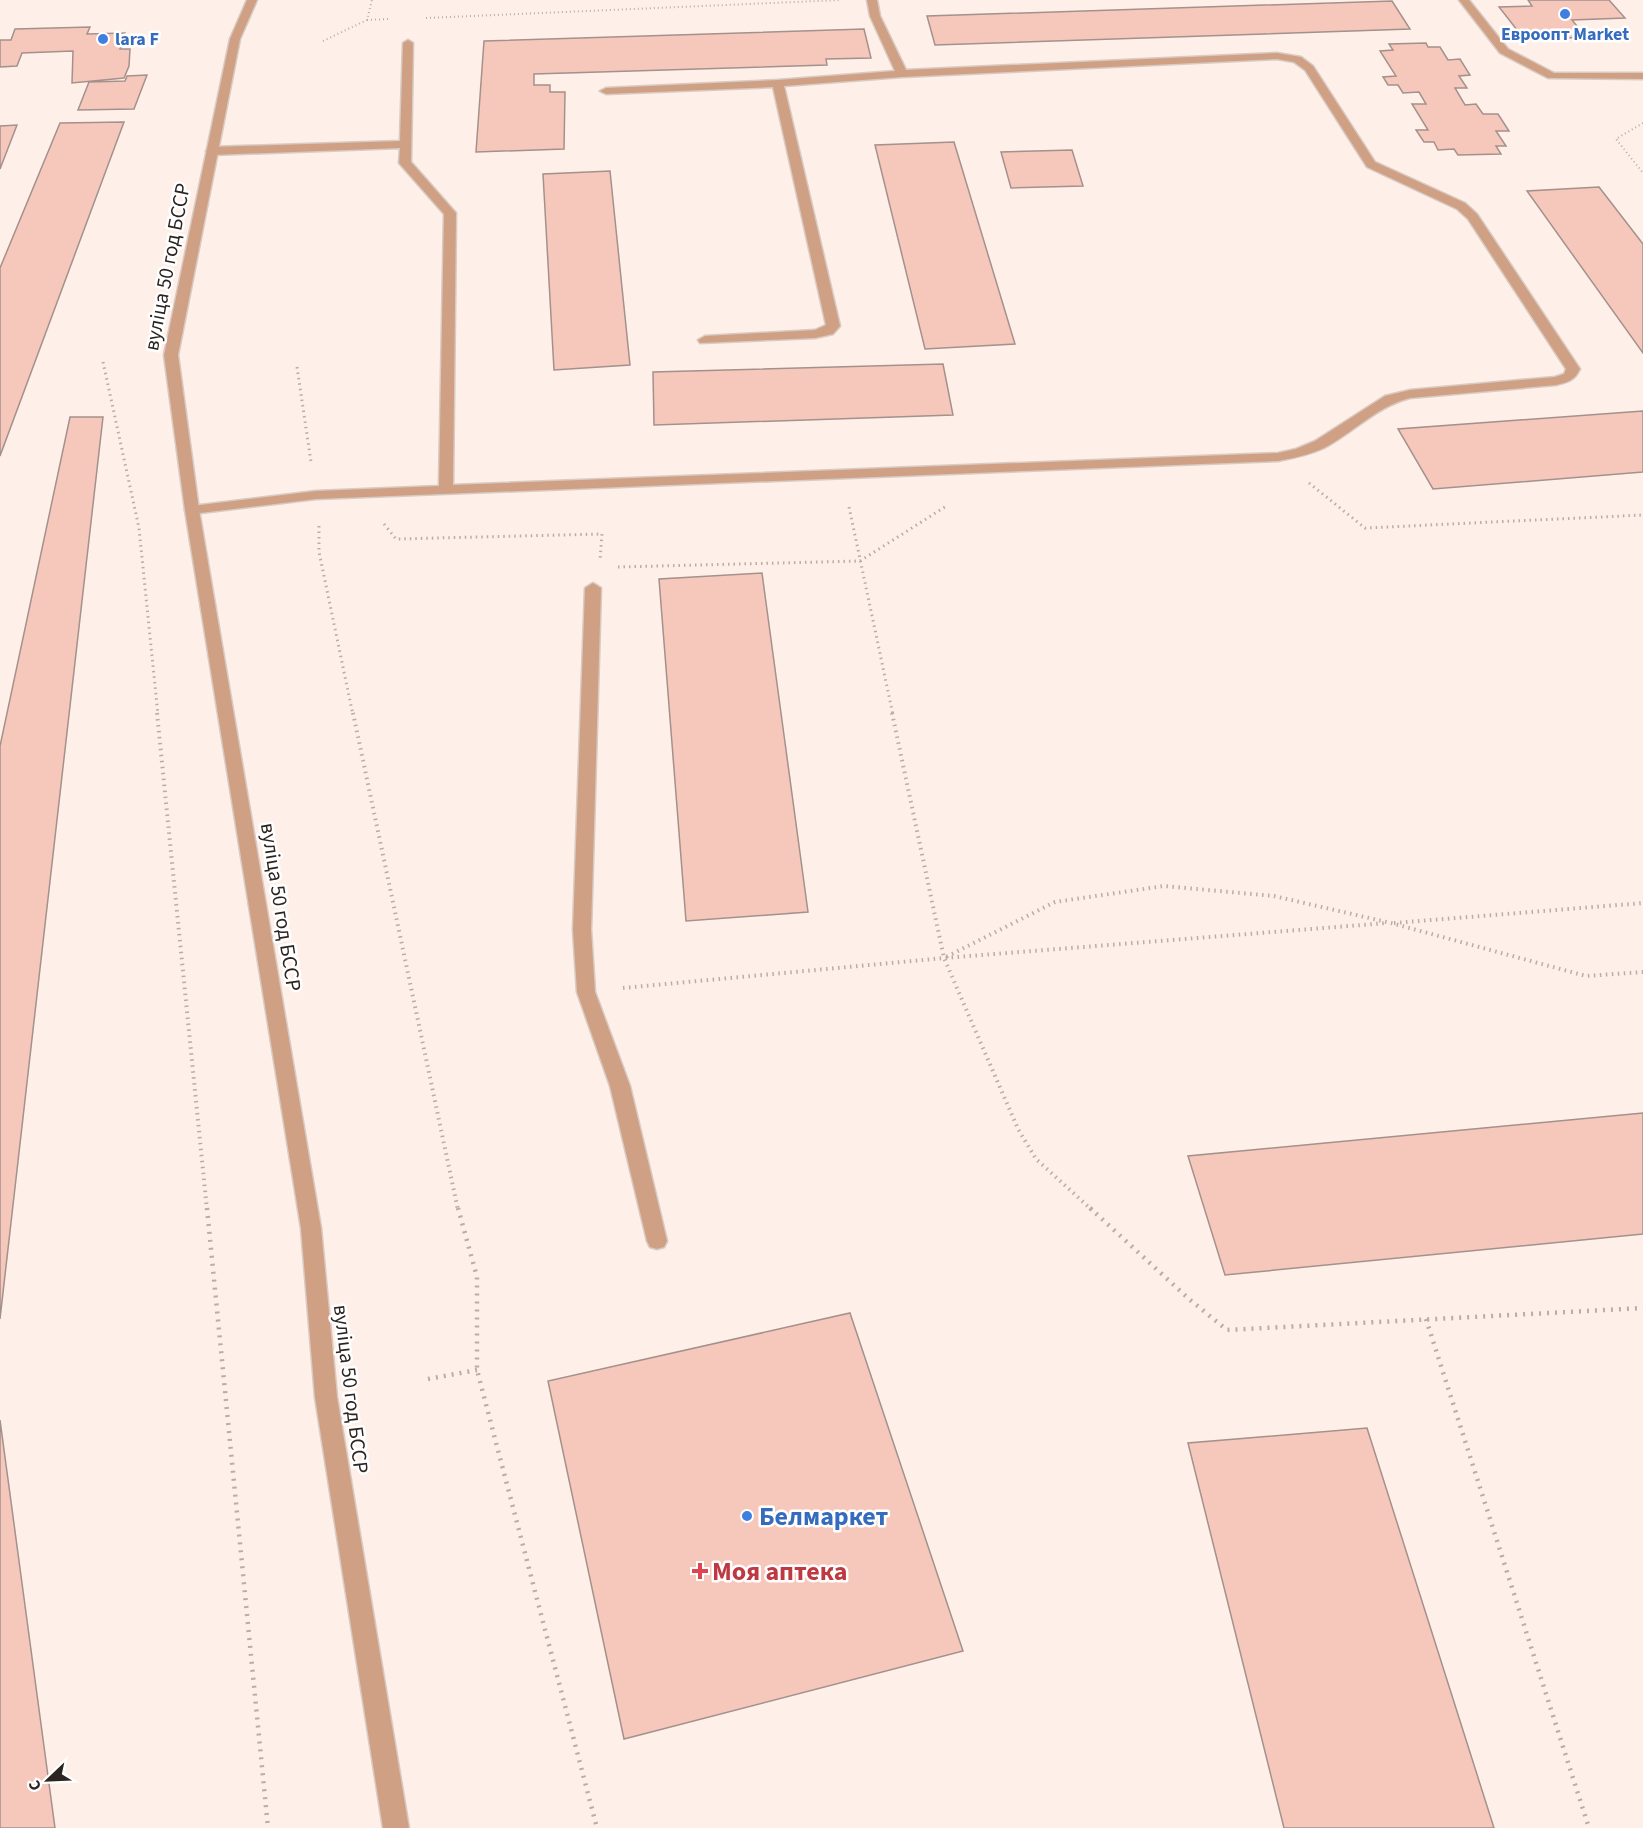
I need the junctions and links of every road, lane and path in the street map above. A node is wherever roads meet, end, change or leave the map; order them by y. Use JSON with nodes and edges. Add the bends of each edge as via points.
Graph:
{"nodes":[{"id":1,"x":252,"y":0,"type":"edge"},
{"id":2,"x":372,"y":0,"type":"edge"},
{"id":3,"x":841,"y":0,"type":"edge"},
{"id":4,"x":872,"y":0,"type":"edge"},
{"id":5,"x":1464,"y":0,"type":"edge"},
{"id":6,"x":426,"y":18,"type":"dead end"},
{"id":7,"x":391,"y":19,"type":"dead end"},
{"id":8,"x":367,"y":20,"type":"junction"},
{"id":9,"x":323,"y":41,"type":"dead end"},
{"id":10,"x":408,"y":43,"type":"dead end"},
{"id":11,"x":902,"y":75,"type":"junction"},
{"id":12,"x":1643,"y":76,"type":"edge"},
{"id":13,"x":778,"y":83,"type":"junction"},
{"id":14,"x":606,"y":91,"type":"dead end"},
{"id":15,"x":1643,"y":123,"type":"edge"},
{"id":16,"x":405,"y":144,"type":"junction"},
{"id":17,"x":212,"y":151,"type":"junction"},
{"id":18,"x":1643,"y":173,"type":"edge"},
{"id":19,"x":705,"y":340,"type":"dead end"},
{"id":20,"x":103,"y":362,"type":"dead end"},
{"id":21,"x":297,"y":367,"type":"dead end"},
{"id":22,"x":1278,"y":457,"type":"junction"},
{"id":23,"x":446,"y":490,"type":"junction"},
{"id":24,"x":316,"y":495,"type":"junction"},
{"id":25,"x":955,"y":500,"type":"dead end"},
{"id":26,"x":848,"y":501,"type":"dead end"},
{"id":27,"x":192,"y":510,"type":"junction"},
{"id":28,"x":1643,"y":515,"type":"edge"},
{"id":29,"x":378,"y":516,"type":"dead end"},
{"id":30,"x":860,"y":561,"type":"junction"},
{"id":31,"x":600,"y":567,"type":"dead end"},
{"id":32,"x":611,"y":567,"type":"dead end"},
{"id":33,"x":593,"y":588,"type":"dead end"},
{"id":34,"x":1643,"y":903,"type":"edge"},
{"id":35,"x":1391,"y":923,"type":"junction"},
{"id":36,"x":944,"y":958,"type":"junction"},
{"id":37,"x":1643,"y":972,"type":"edge"},
{"id":38,"x":586,"y":992,"type":"junction"},
{"id":39,"x":657,"y":1241,"type":"dead end"},
{"id":40,"x":1643,"y":1308,"type":"edge"},
{"id":41,"x":1426,"y":1319,"type":"junction"},
{"id":42,"x":477,"y":1370,"type":"junction"},
{"id":43,"x":428,"y":1379,"type":"dead end"},
{"id":44,"x":268,"y":1828,"type":"edge"},
{"id":45,"x":396,"y":1828,"type":"edge"},
{"id":46,"x":597,"y":1828,"type":"edge"},
{"id":47,"x":1589,"y":1828,"type":"edge"}],
"edges":[{"from":1,"to":17,"type":"street","name":"вуліца 50 год БССР","via":[[235,39]]},
{"from":2,"to":8,"type":"path"},
{"from":3,"to":6,"type":"path"},
{"from":4,"to":11,"type":"street","via":[[875,16]]},
{"from":5,"to":12,"type":"street","via":[[1504,51],[1552,76]]},
{"from":7,"to":8,"type":"path"},
{"from":8,"to":9,"type":"path"},
{"from":10,"to":16,"type":"street"},
{"from":11,"to":13,"type":"street"},
{"from":11,"to":22,"type":"street","via":[[1277,56],[1297,59],[1309,68],[1371,164],[1461,206],[1473,217],[1573,369],[1569,377],[1556,381],[1390,399],[1320,444]]},
{"from":13,"to":14,"type":"street"},
{"from":13,"to":19,"type":"street","via":[[833,326],[815,334]]},
{"from":15,"to":18,"type":"path","via":[[1616,139]]},
{"from":16,"to":17,"type":"street"},
{"from":16,"to":23,"type":"street","via":[[405,163],[450,213]]},
{"from":17,"to":27,"type":"street","name":"вуліца 50 год БССР","via":[[171,355]]},
{"from":20,"to":44,"type":"path","via":[[139,528]]},
{"from":21,"to":24,"type":"path"},
{"from":22,"to":23,"type":"street"},
{"from":22,"to":28,"type":"path","via":[[1365,528]]},
{"from":23,"to":24,"type":"street"},
{"from":24,"to":27,"type":"street"},
{"from":24,"to":42,"type":"path","via":[[322,564],[448,1171],[477,1277]]},
{"from":25,"to":30,"type":"path"},
{"from":26,"to":30,"type":"path"},
{"from":27,"to":45,"type":"street","name":"вуліца 50 год БССР","via":[[311,1228],[326,1397]]},
{"from":29,"to":31,"type":"path","via":[[396,539],[602,534]]},
{"from":30,"to":32,"type":"path"},
{"from":30,"to":36,"type":"path"},
{"from":33,"to":38,"type":"street","via":[[582,930]]},
{"from":34,"to":35,"type":"path"},
{"from":35,"to":36,"type":"path"},
{"from":35,"to":36,"type":"path","via":[[1274,896],[1164,886],[1055,902]]},
{"from":35,"to":37,"type":"path","via":[[1586,976]]},
{"from":36,"to":38,"type":"path"},
{"from":36,"to":41,"type":"path","via":[[1018,1129],[1036,1159],[1227,1330]]},
{"from":38,"to":39,"type":"street","via":[[620,1086]]},
{"from":40,"to":41,"type":"path"},
{"from":41,"to":47,"type":"path"},
{"from":42,"to":43,"type":"path"},
{"from":42,"to":46,"type":"path"}]}
